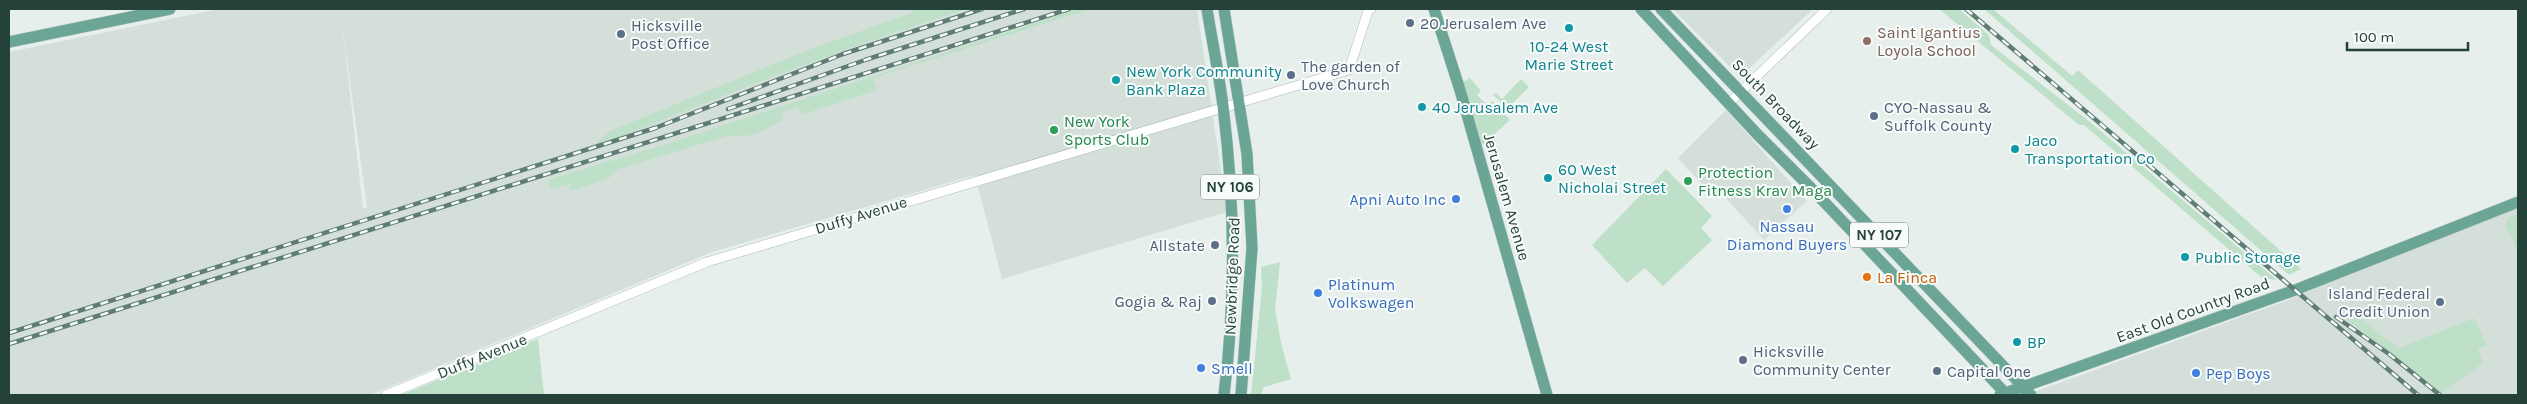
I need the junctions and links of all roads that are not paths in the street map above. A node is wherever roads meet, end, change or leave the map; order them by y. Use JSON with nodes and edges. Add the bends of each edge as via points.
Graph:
{"nodes":[{"id":1,"x":170,"y":9,"type":"edge"},
{"id":2,"x":1207,"y":9,"type":"edge"},
{"id":3,"x":1371,"y":9,"type":"edge"},
{"id":4,"x":1434,"y":9,"type":"edge"},
{"id":5,"x":1642,"y":9,"type":"edge"},
{"id":6,"x":1662,"y":9,"type":"edge"},
{"id":7,"x":1827,"y":9,"type":"edge"},
{"id":8,"x":1222,"y":11,"type":"edge"},
{"id":9,"x":9,"y":42,"type":"edge"},
{"id":10,"x":1741,"y":90,"type":"junction"},
{"id":11,"x":1729,"y":102,"type":"junction"},
{"id":12,"x":1241,"y":103,"type":"junction"},
{"id":13,"x":1223,"y":107,"type":"junction"},
{"id":14,"x":2518,"y":202,"type":"edge"},
{"id":15,"x":2014,"y":393,"type":"edge"},
{"id":16,"x":386,"y":395,"type":"edge"},
{"id":17,"x":1224,"y":395,"type":"edge"},
{"id":18,"x":1241,"y":395,"type":"edge"},
{"id":19,"x":1547,"y":395,"type":"edge"}],
"edges":[{"from":1,"to":9,"type":"main road"},
{"from":2,"to":13,"type":"main road","number":"NY 106"},
{"from":3,"to":12,"type":"street","name":"Duffy Avenue","via":[[1349,70]]},
{"from":4,"to":19,"type":"main road","name":"Jerusalem Avenue"},
{"from":5,"to":11,"type":"main road","name":"South Broadway","number":"NY 107"},
{"from":6,"to":10,"type":"main road","name":"South Broadway","number":"NY 107"},
{"from":7,"to":10,"type":"street"},
{"from":8,"to":12,"type":"main road","name":"Newbridge Road","number":"NY 106"},
{"from":10,"to":11,"type":"street"},
{"from":10,"to":15,"type":"main road","name":"South Broadway","number":"NY 107"},
{"from":11,"to":15,"type":"main road","name":"South Broadway","number":"NY 107"},
{"from":12,"to":13,"type":"street","name":"Duffy Avenue"},
{"from":12,"to":18,"type":"main road","name":"Newbridge Road","number":"NY 106","via":[[1252,248]]},
{"from":13,"to":16,"type":"street","name":"Duffy Avenue","via":[[707,262]]},
{"from":13,"to":17,"type":"main road","number":"NY 106","via":[[1232,209],[1233,268]]},
{"from":14,"to":15,"type":"main road","name":"East Old Country Road","via":[[2302,288]]}]}
